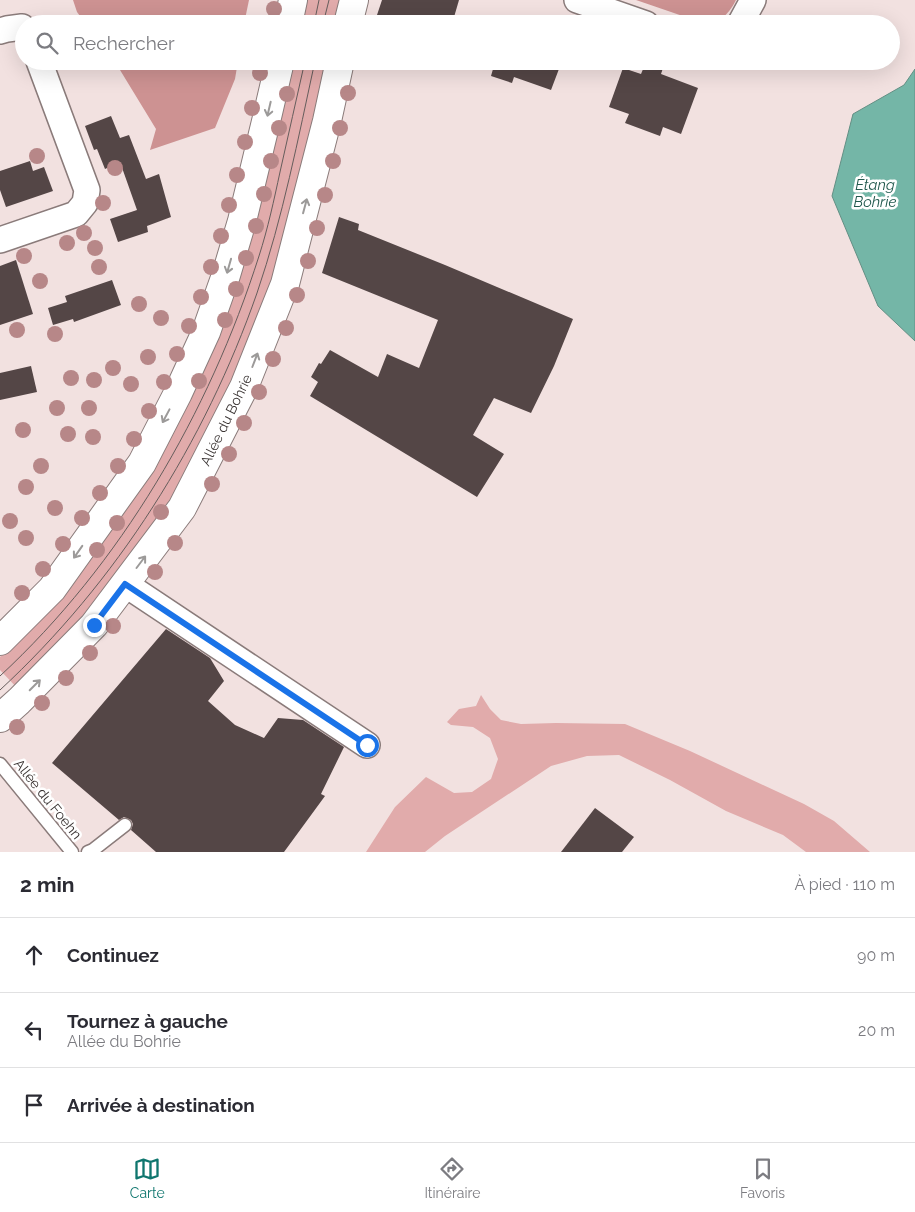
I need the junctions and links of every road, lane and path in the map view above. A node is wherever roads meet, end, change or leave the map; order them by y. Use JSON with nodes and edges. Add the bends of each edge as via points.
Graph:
{"nodes":[{"id":1,"x":293,"y":0,"type":"edge"},
{"id":2,"x":354,"y":0,"type":"edge"},
{"id":3,"x":577,"y":0,"type":"edge"},
{"id":4,"x":753,"y":0,"type":"edge"},
{"id":5,"x":290,"y":15,"type":"edge"},
{"id":6,"x":350,"y":15,"type":"edge"},
{"id":7,"x":620,"y":15,"type":"edge"},
{"id":8,"x":745,"y":15,"type":"edge"},
{"id":9,"x":15,"y":27,"type":"edge"},
{"id":10,"x":0,"y":31,"type":"edge"},
{"id":11,"x":42,"y":70,"type":"edge"},
{"id":12,"x":278,"y":70,"type":"edge"},
{"id":13,"x":338,"y":70,"type":"edge"},
{"id":14,"x":0,"y":240,"type":"edge"},
{"id":15,"x":125,"y":584,"type":"junction"},
{"id":16,"x":0,"y":642,"type":"edge"},
{"id":17,"x":0,"y":718,"type":"edge"},
{"id":18,"x":367,"y":745,"type":"dead end"},
{"id":19,"x":0,"y":764,"type":"edge"},
{"id":20,"x":125,"y":825,"type":"dead end"},
{"id":21,"x":72,"y":852,"type":"edge"},
{"id":22,"x":88,"y":852,"type":"edge"}],
"edges":[{"from":1,"to":5,"type":"main road"},
{"from":2,"to":6,"type":"main road"},
{"from":3,"to":7,"type":"street"},
{"from":4,"to":8,"type":"street"},
{"from":9,"to":10,"type":"street"},
{"from":11,"to":14,"type":"street","via":[[88,190],[85,203],[76,214]]},
{"from":12,"to":16,"type":"main road","one_way":true,"via":[[226,275],[206,332],[178,393],[142,463],[52,589]]},
{"from":15,"to":13,"type":"main road","name":"Allée du Bohrie","one_way":true,"via":[[182,508],[244,387],[285,284]]},
{"from":17,"to":15,"type":"main road","name":"Allée du Bohrie","one_way":true,"via":[[94,625]]},
{"from":15,"to":18,"type":"street"},
{"from":19,"to":21,"type":"lane","name":"Allée du Foehn"},
{"from":20,"to":22,"type":"lane"}]}
